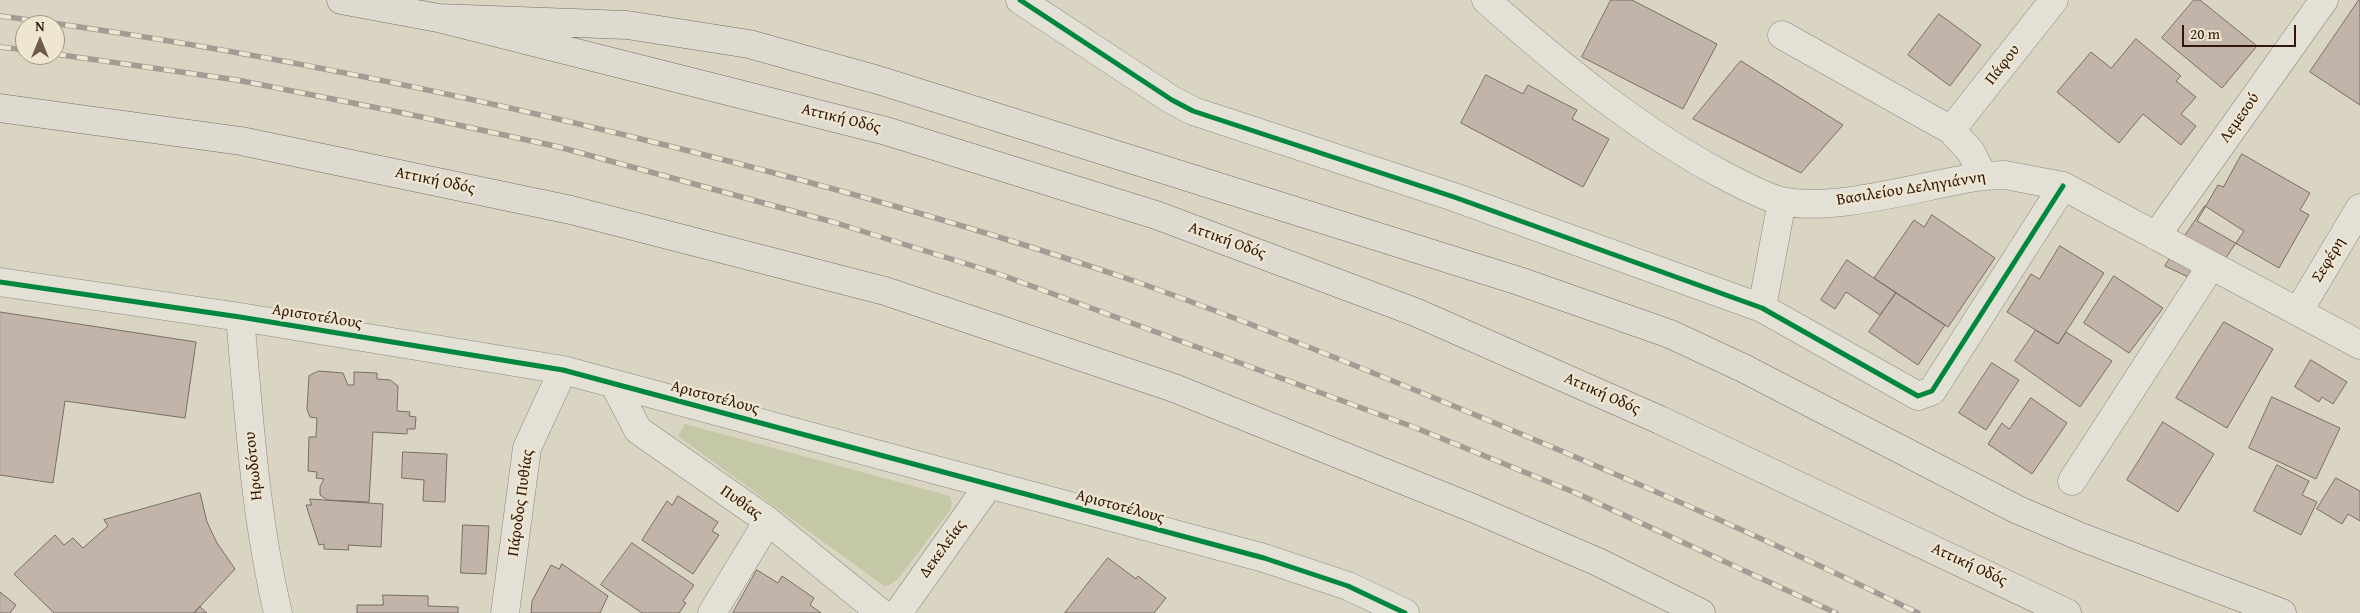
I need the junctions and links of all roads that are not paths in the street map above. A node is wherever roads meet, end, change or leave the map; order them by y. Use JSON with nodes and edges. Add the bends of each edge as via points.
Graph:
{"nodes":[{"id":1,"x":341,"y":0,"type":"edge"},
{"id":2,"x":1020,"y":0,"type":"edge"},
{"id":3,"x":1486,"y":0,"type":"edge"},
{"id":4,"x":2054,"y":0,"type":"edge"},
{"id":5,"x":2324,"y":0,"type":"edge"},
{"id":6,"x":438,"y":18,"type":"junction"},
{"id":7,"x":1782,"y":35,"type":"dead end"},
{"id":8,"x":0,"y":108,"type":"edge"},
{"id":9,"x":1951,"y":130,"type":"junction"},
{"id":10,"x":1983,"y":176,"type":"junction"},
{"id":11,"x":2063,"y":186,"type":"junction"},
{"id":12,"x":1782,"y":201,"type":"junction"},
{"id":13,"x":2360,"y":208,"type":"edge"},
{"id":14,"x":2156,"y":236,"type":"junction"},
{"id":15,"x":2211,"y":266,"type":"junction"},
{"id":16,"x":0,"y":282,"type":"edge"},
{"id":17,"x":1762,"y":308,"type":"junction"},
{"id":18,"x":2298,"y":312,"type":"junction"},
{"id":19,"x":240,"y":317,"type":"junction"},
{"id":20,"x":2360,"y":345,"type":"edge"},
{"id":21,"x":563,"y":370,"type":"junction"},
{"id":22,"x":614,"y":384,"type":"junction"},
{"id":23,"x":2072,"y":482,"type":"dead end"},
{"id":24,"x":988,"y":486,"type":"junction"},
{"id":25,"x":768,"y":521,"type":"junction"},
{"id":26,"x":1598,"y":562,"type":"junction"},
{"id":27,"x":278,"y":613,"type":"edge"},
{"id":28,"x":505,"y":613,"type":"edge"},
{"id":29,"x":712,"y":613,"type":"edge"},
{"id":30,"x":881,"y":613,"type":"edge"},
{"id":31,"x":898,"y":613,"type":"edge"},
{"id":32,"x":1405,"y":613,"type":"edge"},
{"id":33,"x":1684,"y":613,"type":"edge"},
{"id":34,"x":1701,"y":613,"type":"edge"},
{"id":35,"x":2067,"y":613,"type":"edge"},
{"id":36,"x":2282,"y":613,"type":"edge"}],
"edges":[{"from":1,"to":6,"type":"highway","name":"Αττική Οδός"},
{"from":2,"to":17,"type":"street","via":[[1193,111],[1454,197]]},
{"from":3,"to":12,"type":"street","name":"Βασιλείου Δεληγιάννη","via":[[1557,63],[1690,157],[1754,191]]},
{"from":4,"to":9,"type":"street","name":"Πάφου"},
{"from":5,"to":14,"type":"street","name":"Λεμεσού"},
{"from":6,"to":35,"type":"highway","name":"Αττική Οδός","via":[[886,131],[1165,218],[1416,312],[1660,420]]},
{"from":6,"to":36,"type":"highway","via":[[627,25],[749,44],[878,80],[1519,280],[1670,334],[1743,368],[2016,509]]},
{"from":7,"to":9,"type":"street"},
{"from":8,"to":26,"type":"highway","name":"Αττική Οδός","via":[[241,141],[571,210],[886,291],[1174,388]]},
{"from":9,"to":10,"type":"street","via":[[1971,152]]},
{"from":10,"to":11,"type":"street","name":"Βασιλείου Δεληγιάννη","via":[[2005,175]]},
{"from":10,"to":12,"type":"street","name":"Βασιλείου Δεληγιάννη","via":[[1855,200],[1820,203]]},
{"from":11,"to":14,"type":"street","name":"Βασιλείου Δεληγιάννη"},
{"from":11,"to":17,"type":"street","via":[[1932,391],[1918,396],[1903,389]]},
{"from":12,"to":17,"type":"street"},
{"from":13,"to":18,"type":"street","name":"Σεφέρη"},
{"from":14,"to":15,"type":"street","name":"Βασιλείου Δεληγιάννη"},
{"from":15,"to":18,"type":"street","name":"Βασιλείου Δεληγιάννη"},
{"from":15,"to":23,"type":"street"},
{"from":16,"to":19,"type":"street","name":"Αριστοτέλους"},
{"from":18,"to":20,"type":"street","name":"Βασιλείου Δεληγιάννη"},
{"from":19,"to":21,"type":"street","name":"Αριστοτέλους"},
{"from":19,"to":27,"type":"street","name":"Ηρωδότου","via":[[257,498]]},
{"from":21,"to":22,"type":"street","name":"Αριστοτέλους"},
{"from":21,"to":28,"type":"street","name":"Πάροδος Πυθίας","via":[[527,448]]},
{"from":22,"to":24,"type":"street","name":"Αριστοτέλους"},
{"from":22,"to":25,"type":"street","name":"Πυθίας","via":[[638,430]]},
{"from":24,"to":31,"type":"street","name":"Δεκελείας"},
{"from":24,"to":32,"type":"street","name":"Αριστοτέλους","via":[[1264,558],[1348,586]]},
{"from":25,"to":29,"type":"street"},
{"from":25,"to":30,"type":"street","name":"Πυθίας"},
{"from":26,"to":33,"type":"highway"},
{"from":26,"to":34,"type":"highway","name":"Αττική Οδός"}]}
